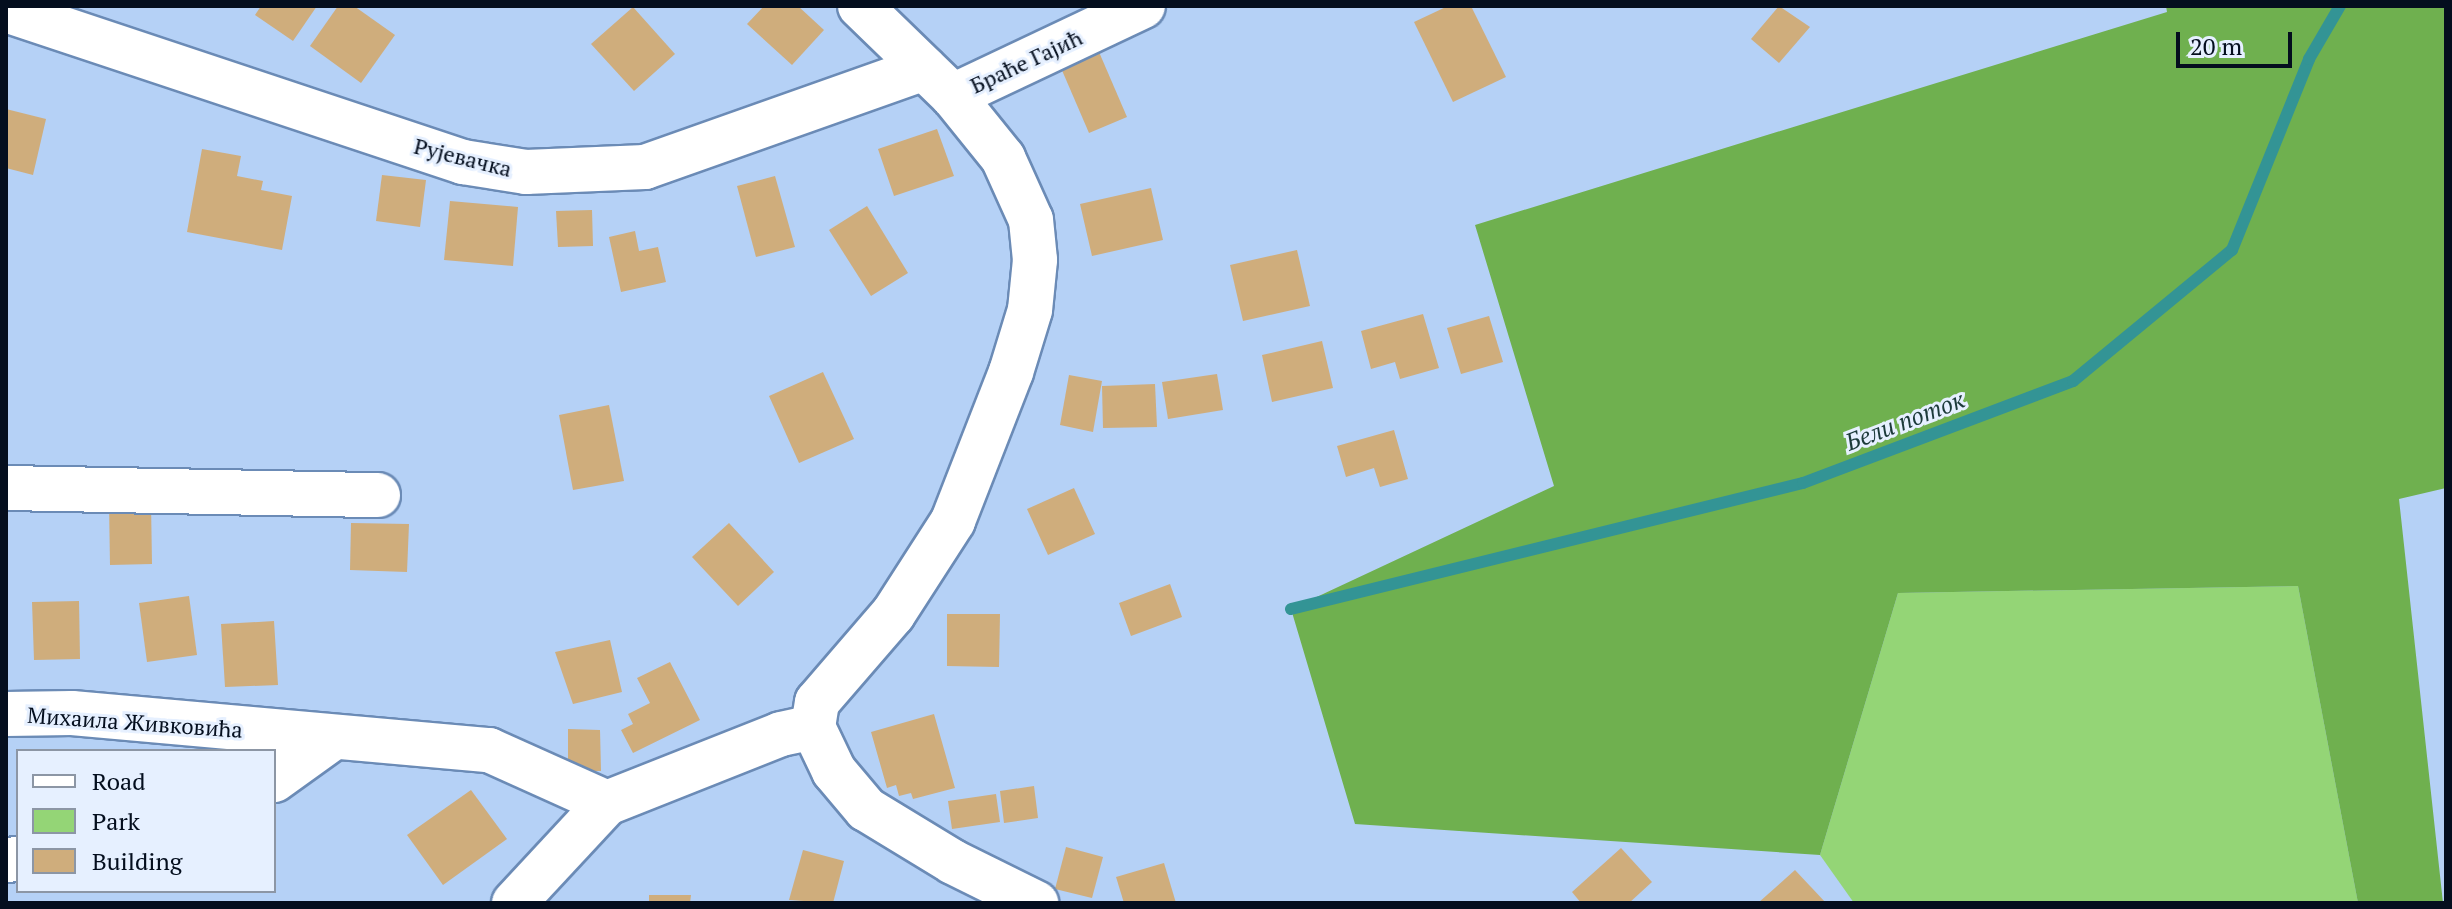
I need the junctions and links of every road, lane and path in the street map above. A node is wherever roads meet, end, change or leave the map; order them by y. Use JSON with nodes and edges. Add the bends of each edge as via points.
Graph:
{"nodes":[{"id":1,"x":860,"y":6,"type":"edge"},
{"id":2,"x":1143,"y":6,"type":"edge"},
{"id":3,"x":6,"y":10,"type":"edge"},
{"id":4,"x":938,"y":82,"type":"junction"},
{"id":5,"x":6,"y":488,"type":"edge"},
{"id":6,"x":378,"y":495,"type":"dead end"},
{"id":7,"x":6,"y":714,"type":"edge"},
{"id":8,"x":813,"y":727,"type":"junction"},
{"id":9,"x":334,"y":737,"type":"junction"},
{"id":10,"x":276,"y":779,"type":"edge"},
{"id":11,"x":607,"y":803,"type":"junction"},
{"id":12,"x":514,"y":903,"type":"edge"},
{"id":13,"x":1036,"y":903,"type":"edge"}],
"edges":[{"from":1,"to":4,"type":"street"},
{"from":2,"to":4,"type":"street","name":"Браће Гајић"},
{"from":3,"to":4,"type":"street","name":"Рујевачка","via":[[463,162],[526,172],[645,167]]},
{"from":4,"to":8,"type":"street","via":[[1003,158],[1031,220],[1035,260],[1030,310],[991,433],[953,521],[893,614],[817,702]]},
{"from":5,"to":6,"type":"street"},
{"from":7,"to":9,"type":"street","name":"Михаила Живковића","via":[[72,713]]},
{"from":8,"to":11,"type":"street","via":[[781,734]]},
{"from":8,"to":13,"type":"street","via":[[834,771],[866,809],[953,862]]},
{"from":9,"to":10,"type":"street"},
{"from":9,"to":11,"type":"street","name":"Михаила Живковића","via":[[489,750]]},
{"from":11,"to":12,"type":"street"}]}
